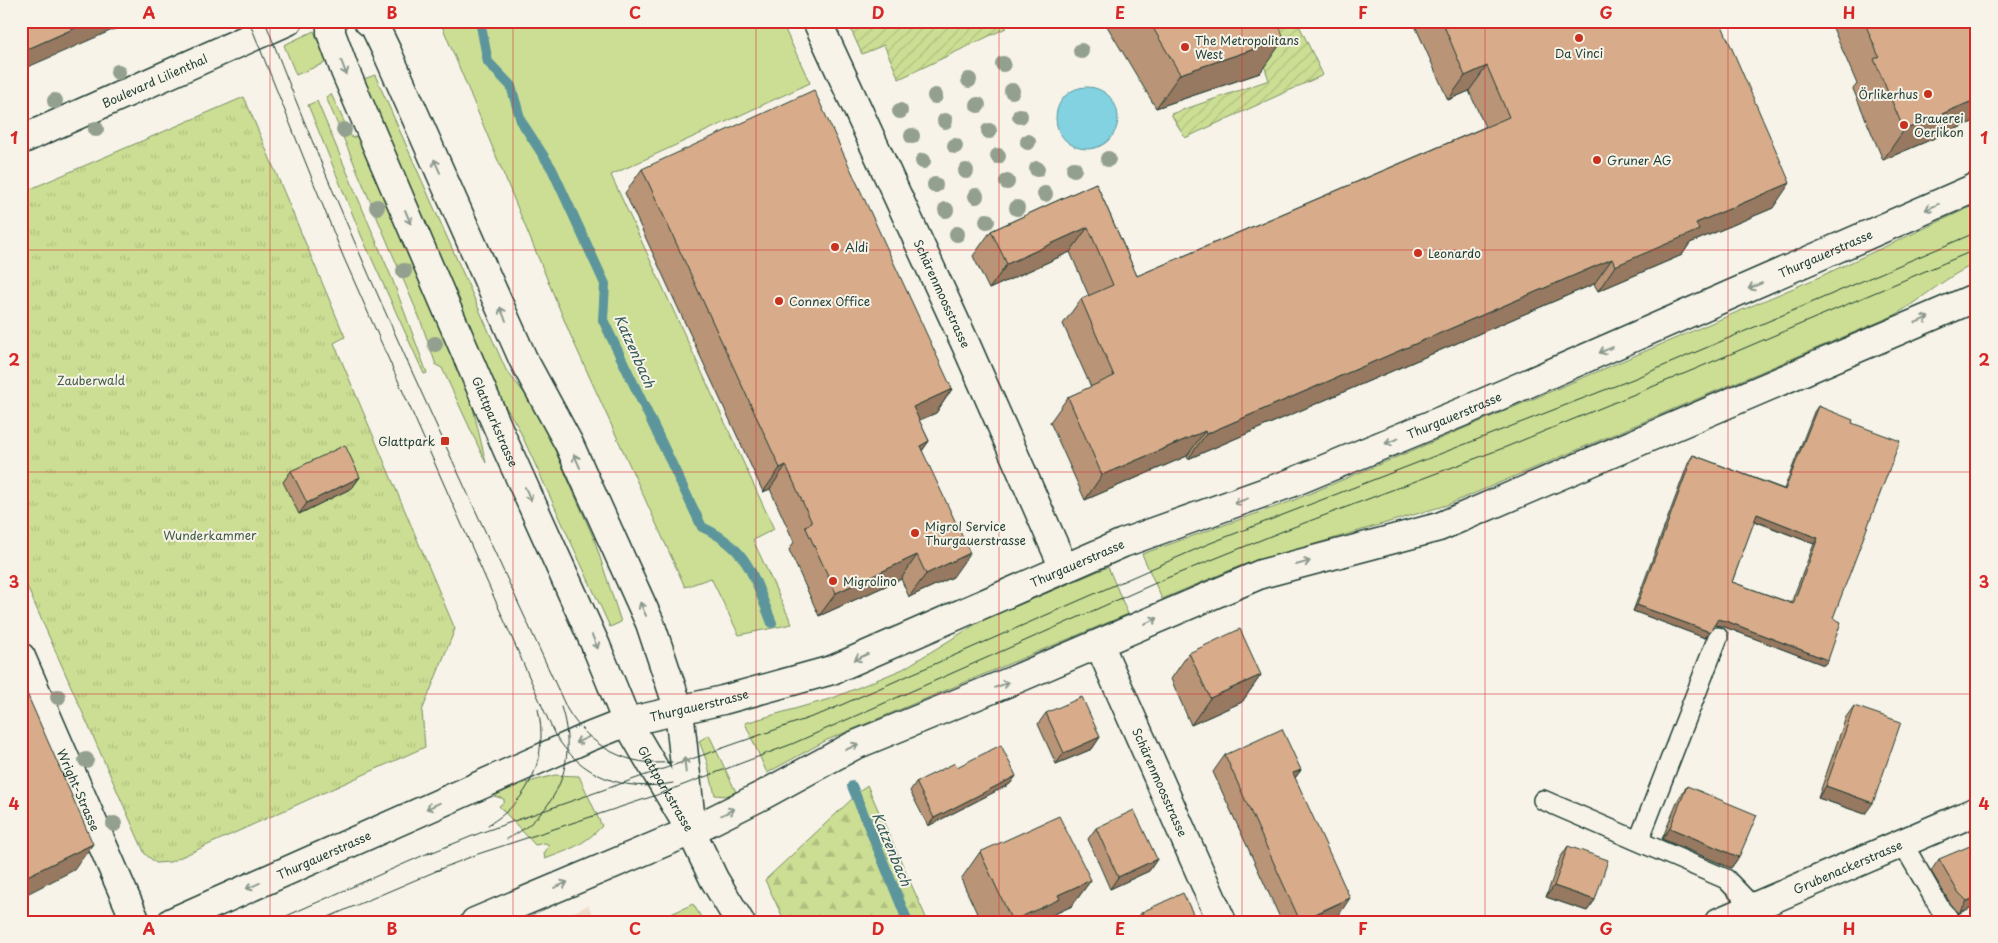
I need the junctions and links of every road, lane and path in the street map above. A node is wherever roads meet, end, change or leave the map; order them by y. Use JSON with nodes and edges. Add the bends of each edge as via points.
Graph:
{"nodes":[{"id":1,"x":288,"y":21,"type":"edge"},
{"id":2,"x":331,"y":21,"type":"edge"},
{"id":3,"x":368,"y":21,"type":"edge"},
{"id":4,"x":817,"y":21,"type":"edge"},
{"id":5,"x":21,"y":140,"type":"edge"},
{"id":6,"x":1977,"y":187,"type":"edge"},
{"id":7,"x":1977,"y":297,"type":"edge"},
{"id":8,"x":1064,"y":568,"type":"junction"},
{"id":9,"x":1718,"y":638,"type":"dead end"},
{"id":10,"x":1098,"y":644,"type":"junction"},
{"id":11,"x":21,"y":657,"type":"edge"},
{"id":12,"x":679,"y":710,"type":"junction"},
{"id":13,"x":627,"y":722,"type":"junction"},
{"id":14,"x":1543,"y":800,"type":"dead end"},
{"id":15,"x":1977,"y":811,"type":"edge"},
{"id":16,"x":691,"y":831,"type":"junction"},
{"id":17,"x":1640,"y":840,"type":"junction"},
{"id":18,"x":1903,"y":844,"type":"junction"},
{"id":19,"x":1753,"y":907,"type":"junction"},
{"id":20,"x":136,"y":922,"type":"edge"},
{"id":21,"x":172,"y":922,"type":"edge"},
{"id":22,"x":475,"y":922,"type":"edge"},
{"id":23,"x":740,"y":922,"type":"edge"},
{"id":24,"x":1222,"y":922,"type":"edge"},
{"id":25,"x":1719,"y":922,"type":"edge"},
{"id":26,"x":1952,"y":922,"type":"edge"}],
"edges":[{"from":1,"to":5,"type":"street","name":"Boulevard Lilienthal"},
{"from":2,"to":13,"type":"street","name":"Glattparkstrasse","one_way":true,"via":[[331,34],[345,71]]},
{"from":12,"to":3,"type":"street","name":"Glattparkstrasse","one_way":true,"via":[[650,623],[569,444],[523,359],[387,52],[374,25]]},
{"from":4,"to":8,"type":"street","name":"Schärenmoosstrasse"},
{"from":6,"to":8,"type":"street","name":"Thurgauerstrasse","one_way":true,"via":[[1467,410],[1291,483],[1123,543]]},
{"from":10,"to":7,"type":"street","one_way":true,"via":[[1262,574],[1438,526]]},
{"from":8,"to":12,"type":"street","name":"Thurgauerstrasse","one_way":true,"via":[[832,670]]},
{"from":9,"to":17,"type":"lane"},
{"from":16,"to":10,"type":"street","one_way":true,"via":[[853,746]]},
{"from":10,"to":24,"type":"street","name":"Schärenmoosstrasse"},
{"from":11,"to":20,"type":"street","name":"Wright-Strasse"},
{"from":12,"to":13,"type":"street","name":"Thurgauerstrasse"},
{"from":16,"to":12,"type":"street","name":"Glattparkstrasse","one_way":true},
{"from":13,"to":16,"type":"street","name":"Glattparkstrasse"},
{"from":13,"to":21,"type":"street","name":"Thurgauerstrasse","one_way":true},
{"from":14,"to":17,"type":"lane"},
{"from":15,"to":18,"type":"street","name":"Grubenackerstrasse"},
{"from":22,"to":16,"type":"street","one_way":true},
{"from":16,"to":23,"type":"street"},
{"from":17,"to":19,"type":"lane","via":[[1726,879]]},
{"from":18,"to":19,"type":"street","name":"Grubenackerstrasse"},
{"from":18,"to":26,"type":"lane","via":[[1941,910]]},
{"from":19,"to":25,"type":"street","name":"Grubenackerstrasse"}]}
